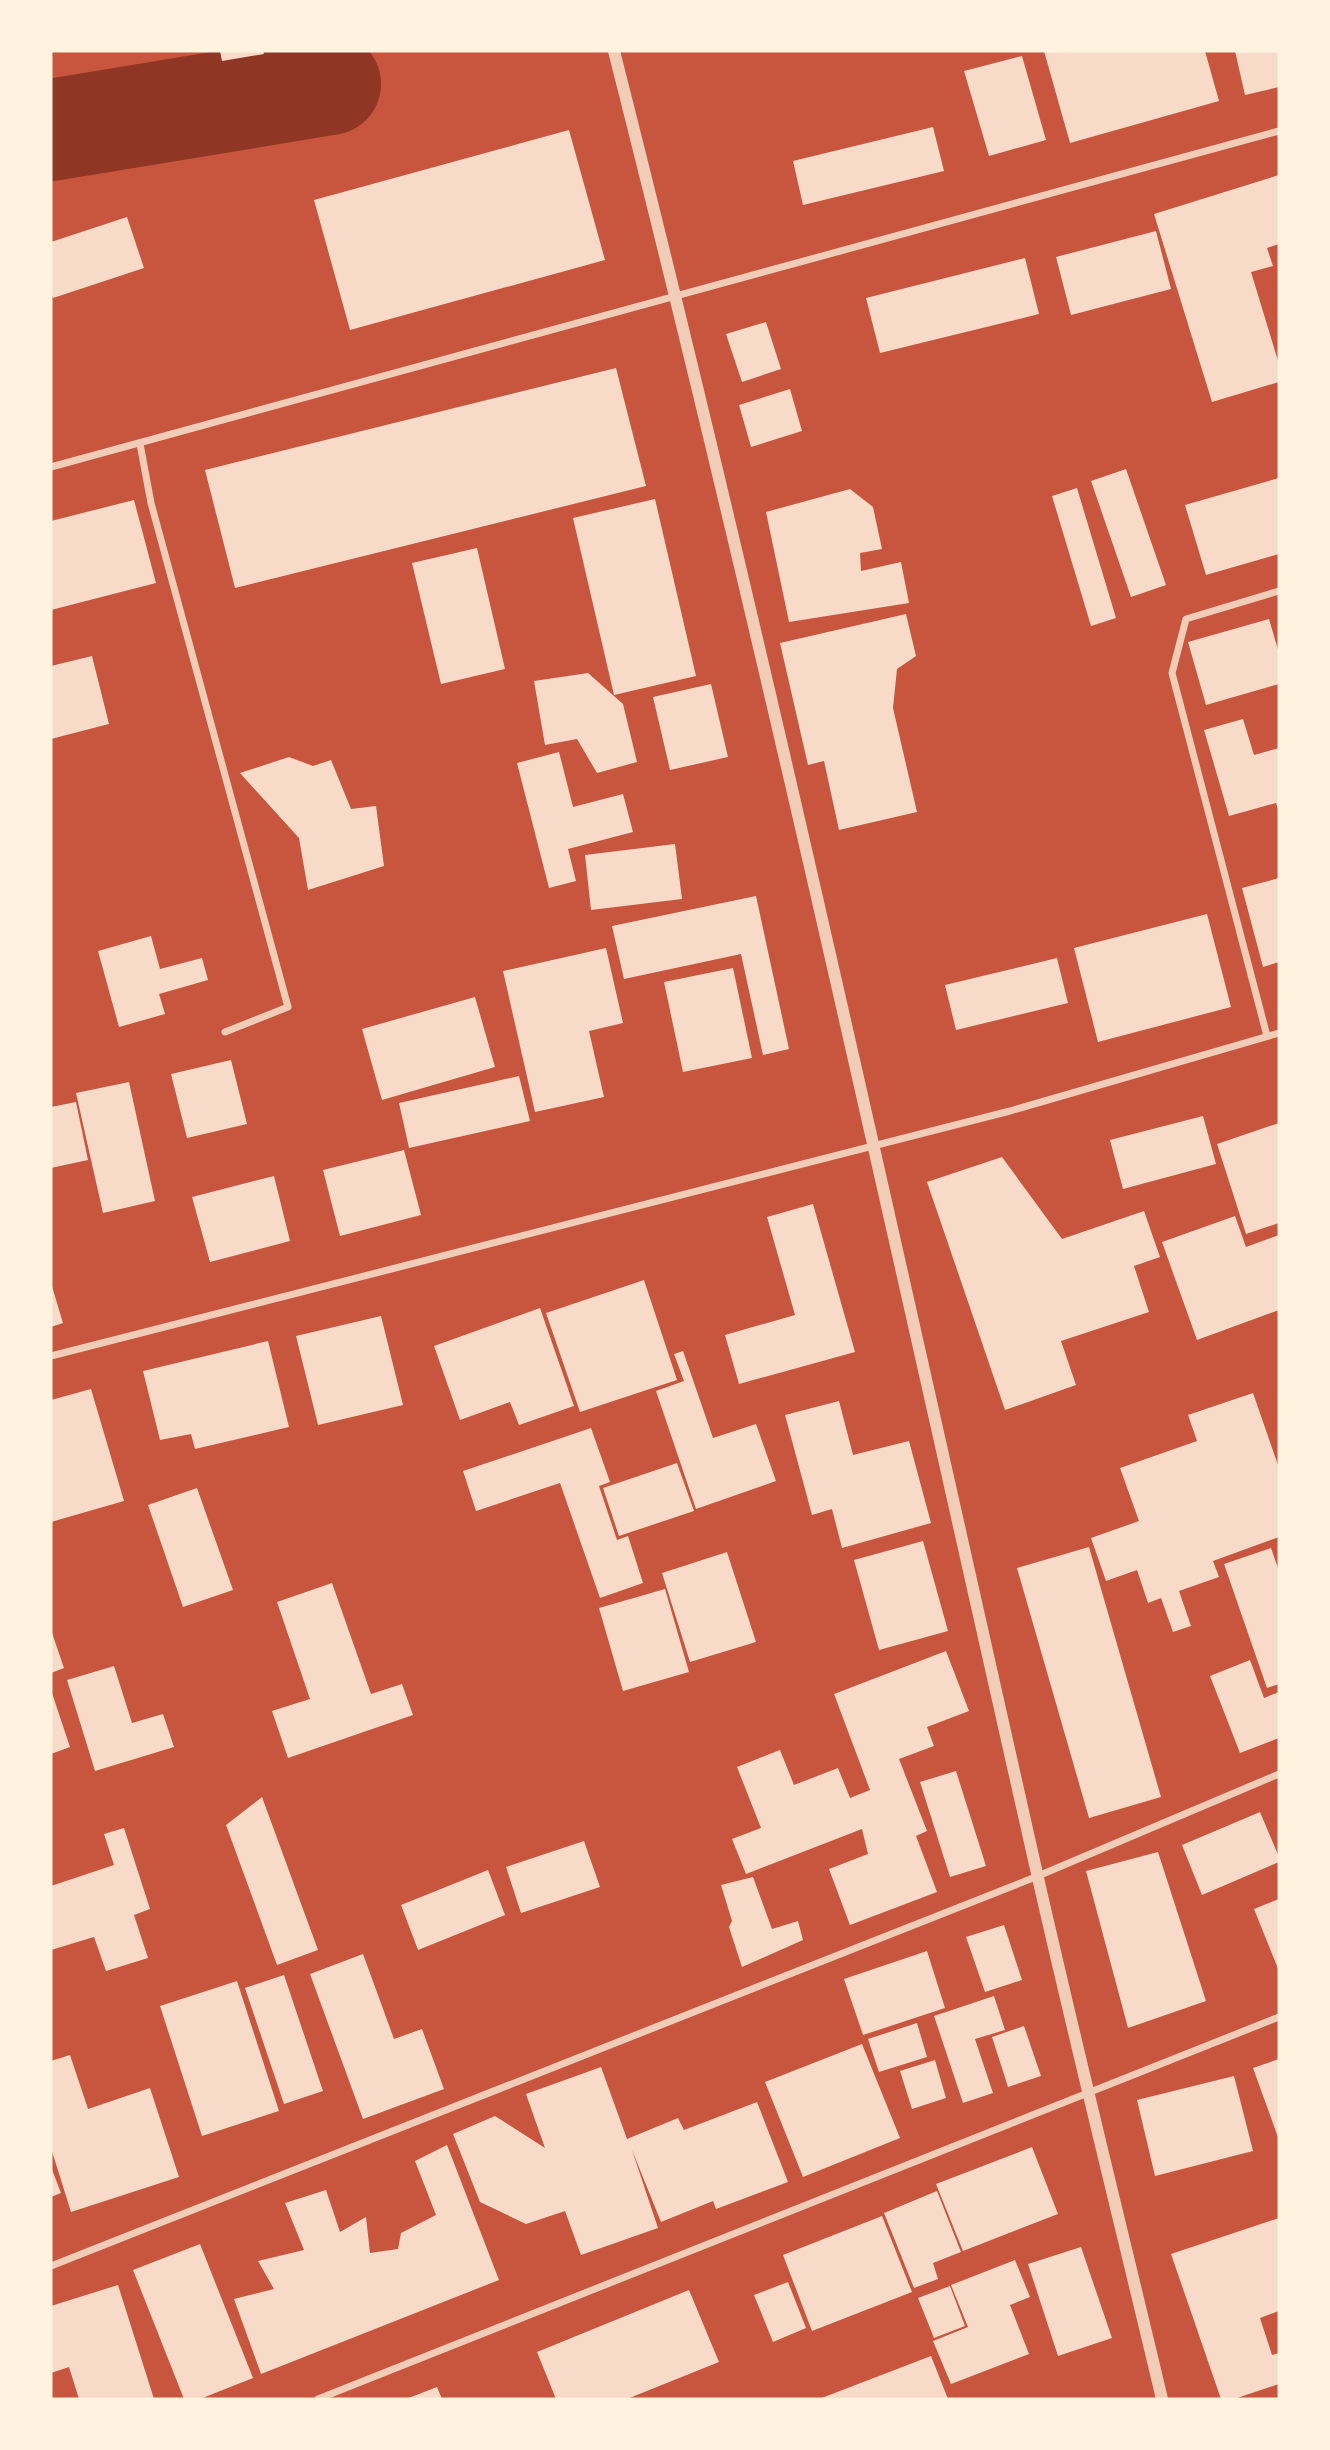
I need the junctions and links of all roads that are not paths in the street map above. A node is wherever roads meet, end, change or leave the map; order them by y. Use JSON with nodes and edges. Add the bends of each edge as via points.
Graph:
{"nodes":[{"id":1,"x":614,"y":51,"type":"edge"},
{"id":2,"x":1279,"y":131,"type":"edge"},
{"id":3,"x":676,"y":296,"type":"junction"},
{"id":4,"x":140,"y":444,"type":"junction"},
{"id":5,"x":51,"y":467,"type":"edge"},
{"id":6,"x":1279,"y":592,"type":"edge"},
{"id":7,"x":225,"y":1032,"type":"dead end"},
{"id":8,"x":1279,"y":1033,"type":"edge"},
{"id":9,"x":1267,"y":1037,"type":"junction"},
{"id":10,"x":874,"y":1146,"type":"junction"},
{"id":11,"x":51,"y":1356,"type":"edge"},
{"id":12,"x":1279,"y":1774,"type":"edge"},
{"id":13,"x":1038,"y":1876,"type":"junction"},
{"id":14,"x":1279,"y":2017,"type":"edge"},
{"id":15,"x":1089,"y":2094,"type":"junction"},
{"id":16,"x":51,"y":2266,"type":"edge"},
{"id":17,"x":318,"y":2399,"type":"edge"},
{"id":18,"x":1161,"y":2399,"type":"edge"}],
"edges":[{"from":1,"to":3,"type":"street"},
{"from":2,"to":3,"type":"street"},
{"from":3,"to":4,"type":"street"},
{"from":3,"to":10,"type":"street"},
{"from":4,"to":5,"type":"street"},
{"from":4,"to":7,"type":"street","via":[[151,503],[288,1007]]},
{"from":6,"to":9,"type":"street","via":[[1186,619],[1172,673]]},
{"from":8,"to":9,"type":"street"},
{"from":9,"to":10,"type":"street"},
{"from":10,"to":11,"type":"street"},
{"from":10,"to":13,"type":"street"},
{"from":12,"to":13,"type":"street"},
{"from":13,"to":15,"type":"street"},
{"from":13,"to":16,"type":"street"},
{"from":14,"to":15,"type":"street"},
{"from":15,"to":17,"type":"street"},
{"from":15,"to":18,"type":"street"}]}
